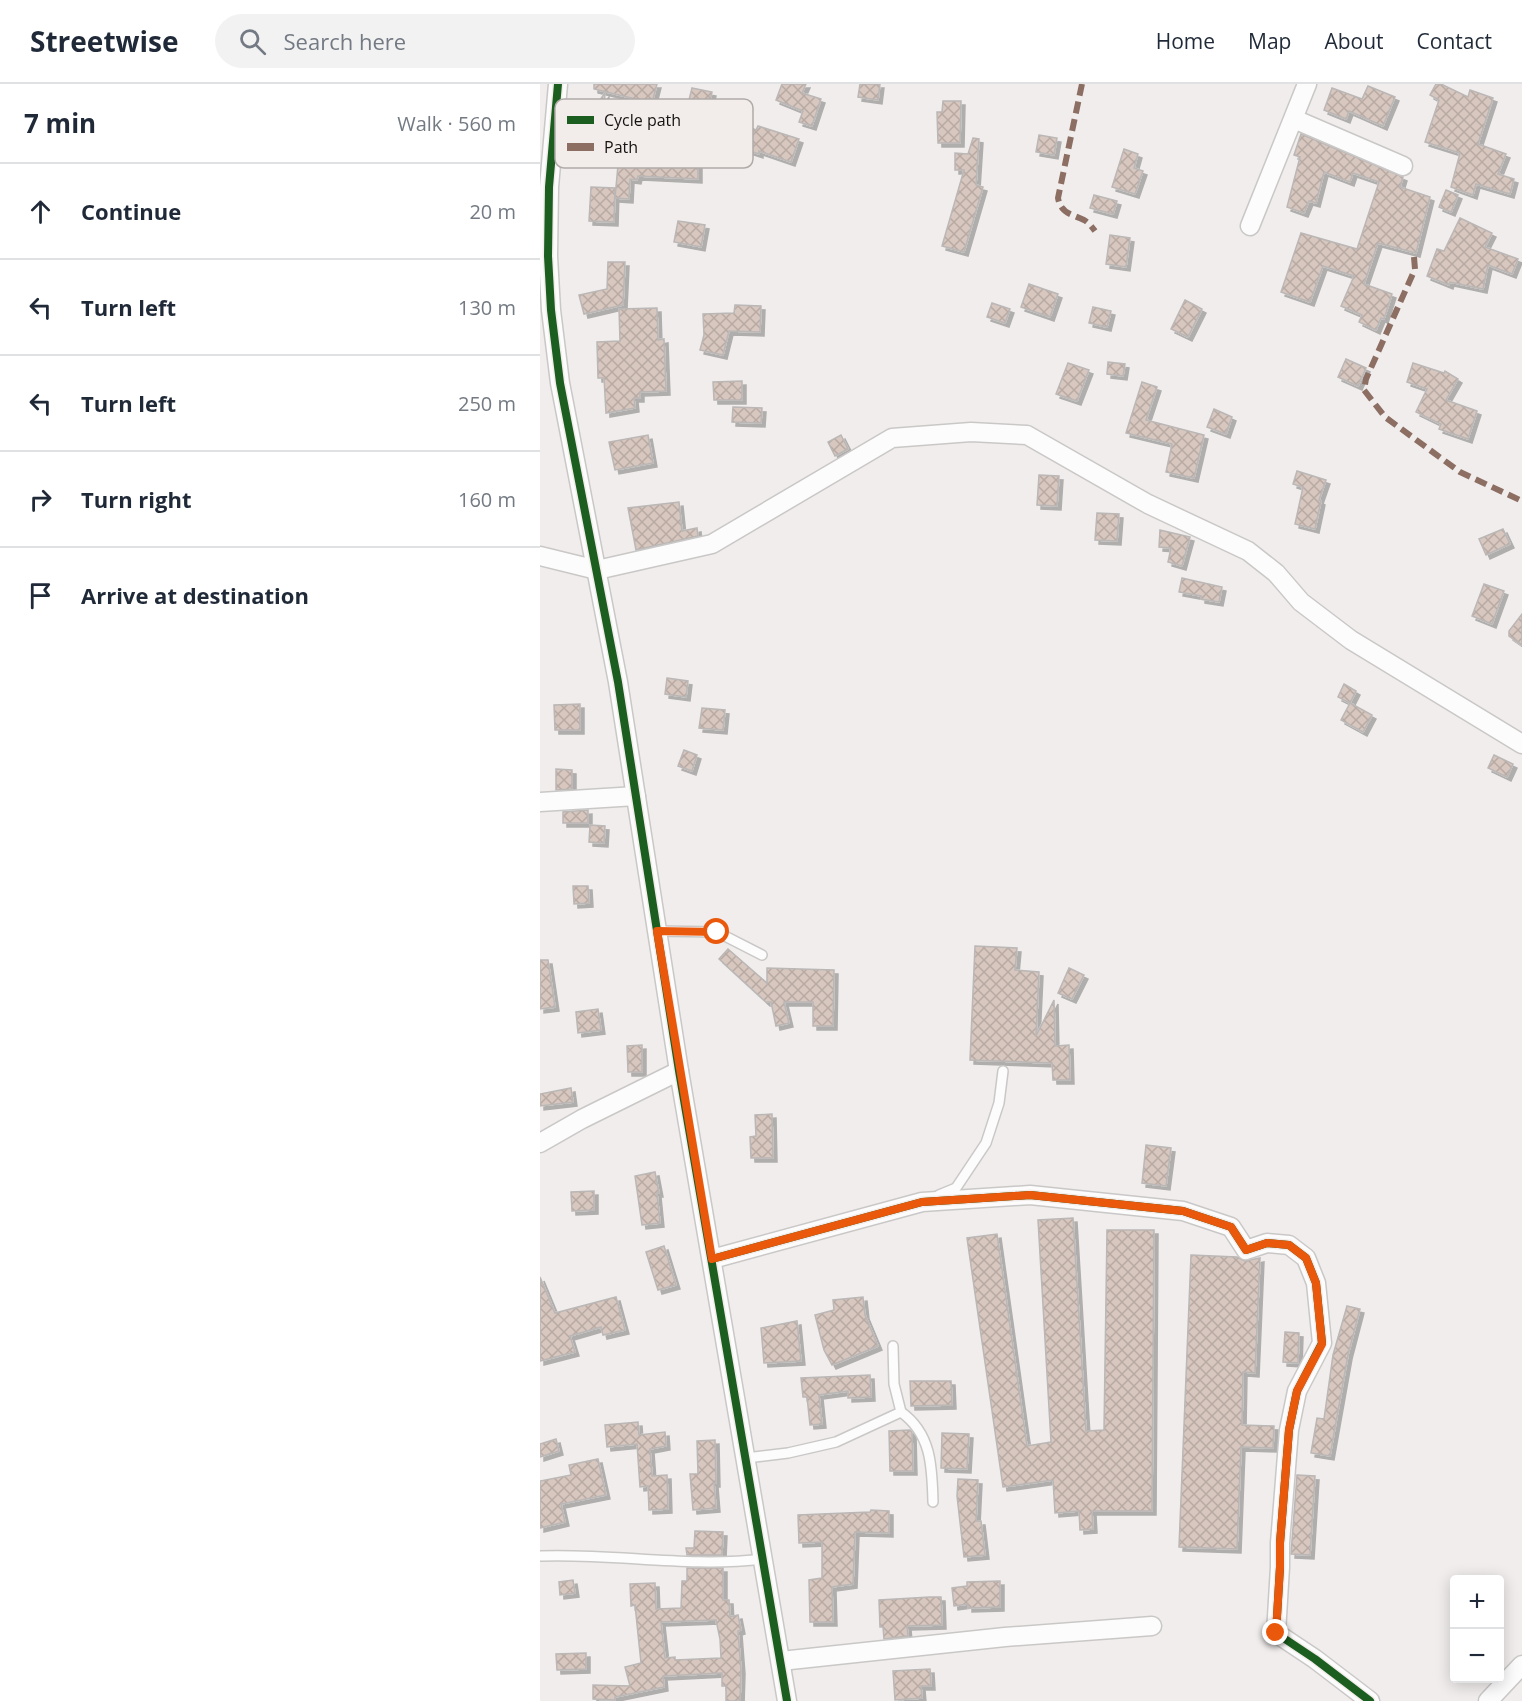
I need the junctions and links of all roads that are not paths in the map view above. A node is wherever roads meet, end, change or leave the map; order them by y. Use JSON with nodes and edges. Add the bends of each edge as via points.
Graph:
{"nodes":[{"id":1,"x":558,"y":84,"type":"edge"},
{"id":2,"x":1307,"y":84,"type":"edge"},
{"id":3,"x":557,"y":99,"type":"edge"},
{"id":4,"x":555,"y":118,"type":"edge"},
{"id":5,"x":1294,"y":119,"type":"junction"},
{"id":6,"x":1403,"y":166,"type":"dead end"},
{"id":7,"x":1250,"y":226,"type":"dead end"},
{"id":8,"x":545,"y":311,"type":"edge"},
{"id":9,"x":540,"y":556,"type":"edge"},
{"id":10,"x":597,"y":570,"type":"junction"},
{"id":11,"x":1522,"y":744,"type":"edge"},
{"id":12,"x":636,"y":796,"type":"junction"},
{"id":13,"x":540,"y":802,"type":"edge"},
{"id":14,"x":657,"y":931,"type":"junction"},
{"id":15,"x":762,"y":956,"type":"dead end"},
{"id":16,"x":679,"y":1071,"type":"junction"},
{"id":17,"x":1003,"y":1071,"type":"dead end"},
{"id":18,"x":540,"y":1143,"type":"edge"},
{"id":19,"x":922,"y":1202,"type":"junction"},
{"id":20,"x":712,"y":1259,"type":"junction"},
{"id":21,"x":893,"y":1346,"type":"dead end"},
{"id":22,"x":901,"y":1412,"type":"junction"},
{"id":23,"x":746,"y":1458,"type":"junction"},
{"id":24,"x":933,"y":1502,"type":"dead end"},
{"id":25,"x":540,"y":1556,"type":"edge"},
{"id":26,"x":763,"y":1559,"type":"junction"},
{"id":27,"x":1152,"y":1626,"type":"dead end"},
{"id":28,"x":781,"y":1661,"type":"junction"},
{"id":29,"x":1522,"y":1665,"type":"edge"},
{"id":30,"x":788,"y":1701,"type":"edge"},
{"id":31,"x":1370,"y":1701,"type":"edge"},
{"id":32,"x":1488,"y":1701,"type":"edge"}],
"edges":[{"from":1,"to":3,"type":"street"},
{"from":2,"to":5,"type":"street"},
{"from":4,"to":8,"type":"street"},
{"from":5,"to":6,"type":"street"},
{"from":5,"to":7,"type":"street"},
{"from":8,"to":10,"type":"street"},
{"from":9,"to":10,"type":"street"},
{"from":10,"to":11,"type":"street","via":[[712,544],[892,438],[971,432],[1027,435],[1148,504],[1248,551],[1276,573],[1301,602],[1351,640]]},
{"from":10,"to":12,"type":"street"},
{"from":12,"to":13,"type":"street"},
{"from":12,"to":14,"type":"street"},
{"from":14,"to":15,"type":"lane","via":[[717,932]]},
{"from":14,"to":16,"type":"street"},
{"from":16,"to":18,"type":"street"},
{"from":16,"to":20,"type":"street"},
{"from":17,"to":19,"type":"lane","via":[[999,1103],[986,1143],[956,1188]]},
{"from":19,"to":20,"type":"street"},
{"from":19,"to":31,"type":"street","via":[[1030,1195],[1183,1211],[1231,1227],[1246,1250],[1267,1243],[1289,1245],[1306,1258],[1316,1283],[1322,1344],[1297,1391],[1289,1430],[1276,1633]]},
{"from":20,"to":23,"type":"street"},
{"from":21,"to":22,"type":"lane","via":[[894,1384]]},
{"from":22,"to":23,"type":"lane","via":[[836,1442]]},
{"from":22,"to":24,"type":"lane","via":[[924,1437],[932,1463]]},
{"from":23,"to":26,"type":"street"},
{"from":25,"to":26,"type":"lane","via":[[622,1556],[727,1563]]},
{"from":26,"to":28,"type":"street"},
{"from":27,"to":28,"type":"street"},
{"from":28,"to":30,"type":"street"},
{"from":29,"to":32,"type":"street"}]}
